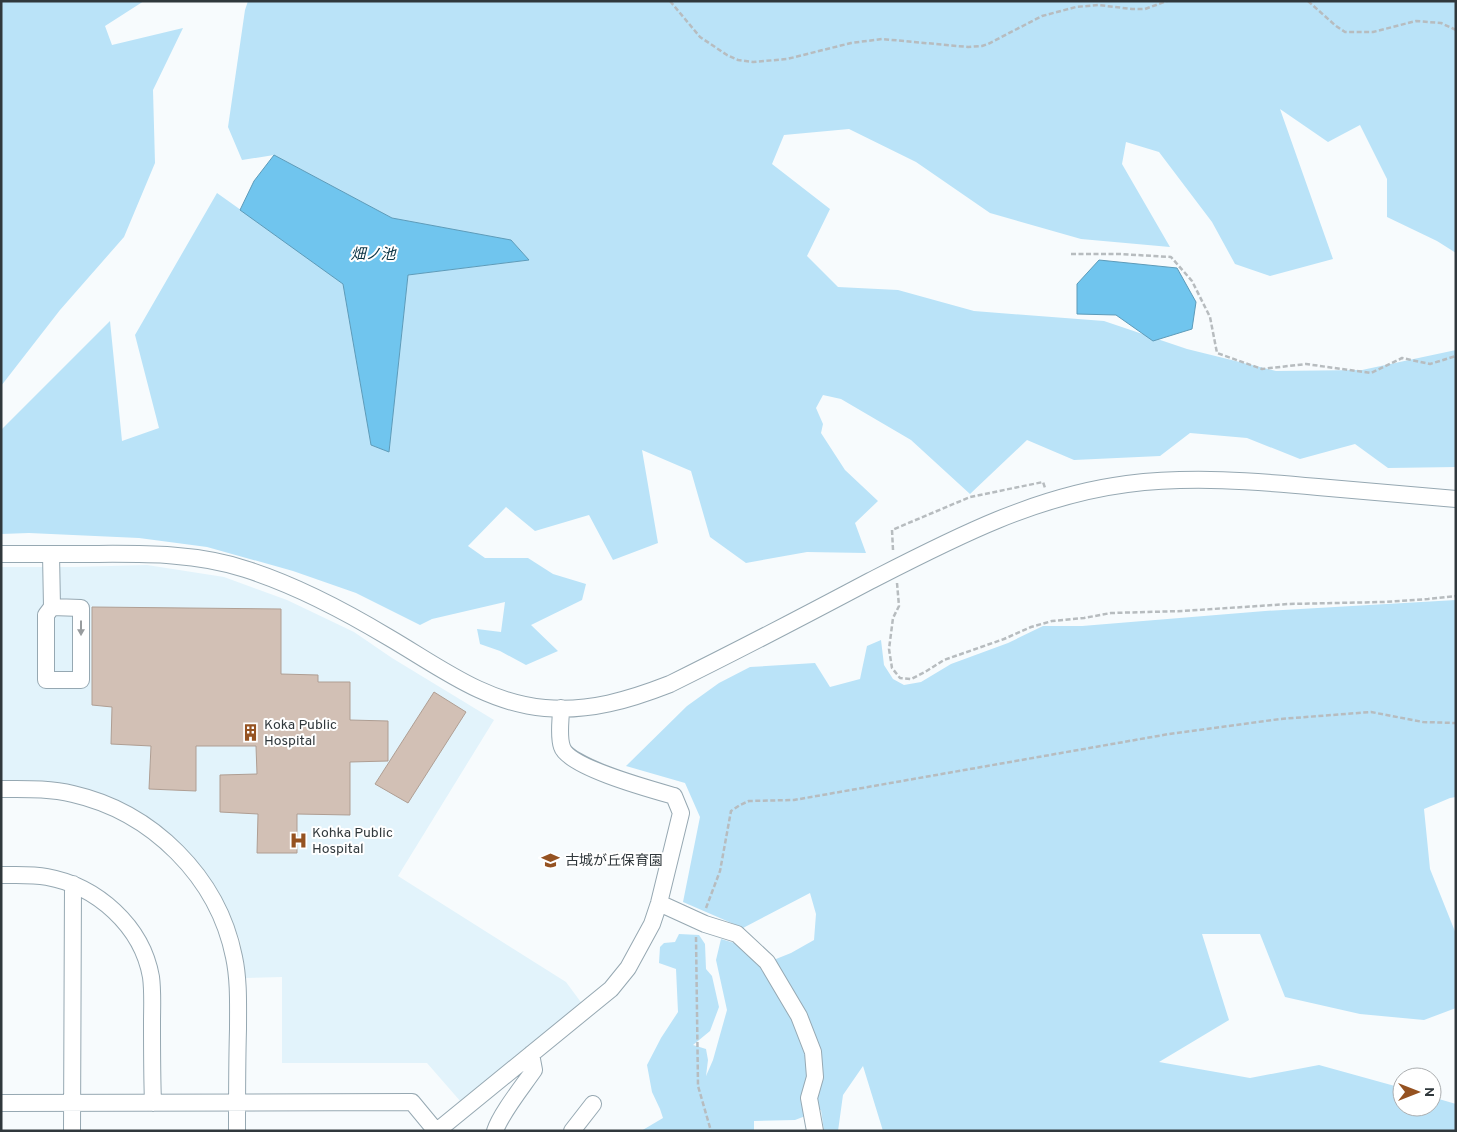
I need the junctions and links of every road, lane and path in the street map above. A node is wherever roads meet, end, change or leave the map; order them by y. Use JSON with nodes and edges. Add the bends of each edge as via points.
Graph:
{"nodes":[{"id":1,"x":670,"y":1,"type":"edge"},
{"id":2,"x":1166,"y":1,"type":"edge"},
{"id":3,"x":1308,"y":1,"type":"edge"},
{"id":4,"x":1456,"y":30,"type":"edge"},
{"id":5,"x":1071,"y":254,"type":"dead end"},
{"id":6,"x":1456,"y":356,"type":"edge"},
{"id":7,"x":1456,"y":499,"type":"edge"},
{"id":8,"x":1051,"y":501,"type":"junction"},
{"id":9,"x":893,"y":550,"type":"dead end"},
{"id":10,"x":1,"y":554,"type":"edge"},
{"id":11,"x":51,"y":554,"type":"junction"},
{"id":12,"x":897,"y":583,"type":"dead end"},
{"id":13,"x":1456,"y":596,"type":"edge"},
{"id":14,"x":52,"y":607,"type":"junction"},
{"id":15,"x":561,"y":708,"type":"junction"},
{"id":16,"x":1456,"y":723,"type":"edge"},
{"id":17,"x":1,"y":789,"type":"edge"},
{"id":18,"x":1,"y":875,"type":"edge"},
{"id":19,"x":73,"y":884,"type":"junction"},
{"id":20,"x":659,"y":902,"type":"junction"},
{"id":21,"x":700,"y":922,"type":"junction"},
{"id":22,"x":531,"y":1054,"type":"junction"},
{"id":23,"x":1,"y":1103,"type":"edge"},
{"id":24,"x":72,"y":1103,"type":"junction"},
{"id":25,"x":153,"y":1103,"type":"junction"},
{"id":26,"x":237,"y":1103,"type":"junction"},
{"id":27,"x":593,"y":1104,"type":"dead end"},
{"id":28,"x":72,"y":1131,"type":"edge"},
{"id":29,"x":237,"y":1131,"type":"edge"},
{"id":30,"x":437,"y":1131,"type":"edge"},
{"id":31,"x":495,"y":1131,"type":"edge"},
{"id":32,"x":572,"y":1131,"type":"edge"},
{"id":33,"x":711,"y":1131,"type":"edge"},
{"id":34,"x":815,"y":1131,"type":"edge"}],
"edges":[{"from":1,"to":2,"type":"path","via":[[700,37],[727,55],[753,62],[788,60],[851,43],[882,39],[968,48],[982,46],[1042,16],[1076,6],[1145,9]]},
{"from":3,"to":4,"type":"path","via":[[1346,32],[1373,32],[1416,21],[1441,23]]},
{"from":5,"to":6,"type":"path","via":[[1171,258],[1192,281],[1210,317],[1217,354],[1262,369],[1306,364],[1371,373],[1402,358],[1430,364]]},
{"from":7,"to":8,"type":"street","via":[[1189,479],[1126,484]]},
{"from":8,"to":9,"type":"path","via":[[1043,482],[970,497],[892,530]]},
{"from":8,"to":15,"type":"street","via":[[1014,513],[916,557],[670,684],[601,706]]},
{"from":10,"to":11,"type":"street"},
{"from":11,"to":14,"type":"street"},
{"from":11,"to":15,"type":"street","via":[[168,555],[243,568],[315,596],[480,691],[528,706]]},
{"from":12,"to":13,"type":"path","via":[[899,606],[893,618],[889,650],[892,668],[900,678],[911,679],[944,660],[1052,620],[1110,613]]},
{"from":14,"to":14,"type":"street","one_way":true,"via":[[81,608],[81,680],[46,680],[46,615]]},
{"from":15,"to":20,"type":"street","via":[[560,739],[566,754],[626,782],[674,796],[681,813]]},
{"from":16,"to":21,"type":"path","via":[[1423,722],[1371,712],[1280,719],[1169,734],[794,800],[749,801],[731,811],[720,871]]},
{"from":17,"to":26,"type":"street","via":[[61,791],[114,808],[156,833],[193,869],[211,896],[234,956],[238,985]]},
{"from":18,"to":19,"type":"street","via":[[47,877]]},
{"from":19,"to":24,"type":"street"},
{"from":19,"to":25,"type":"street","via":[[103,901],[121,918],[144,954],[152,990]]},
{"from":20,"to":21,"type":"street"},
{"from":20,"to":22,"type":"street","via":[[642,946],[612,989]]},
{"from":21,"to":33,"type":"path","via":[[696,935],[698,1086]]},
{"from":21,"to":34,"type":"street","via":[[737,934],[767,962],[799,1016],[813,1052],[815,1077],[809,1098]]},
{"from":22,"to":30,"type":"street"},
{"from":22,"to":31,"type":"street","via":[[534,1070]]},
{"from":23,"to":24,"type":"street"},
{"from":24,"to":25,"type":"street"},
{"from":24,"to":28,"type":"street"},
{"from":25,"to":26,"type":"street"},
{"from":26,"to":29,"type":"street"},
{"from":26,"to":30,"type":"street","via":[[412,1102]]},
{"from":27,"to":32,"type":"street"}]}
